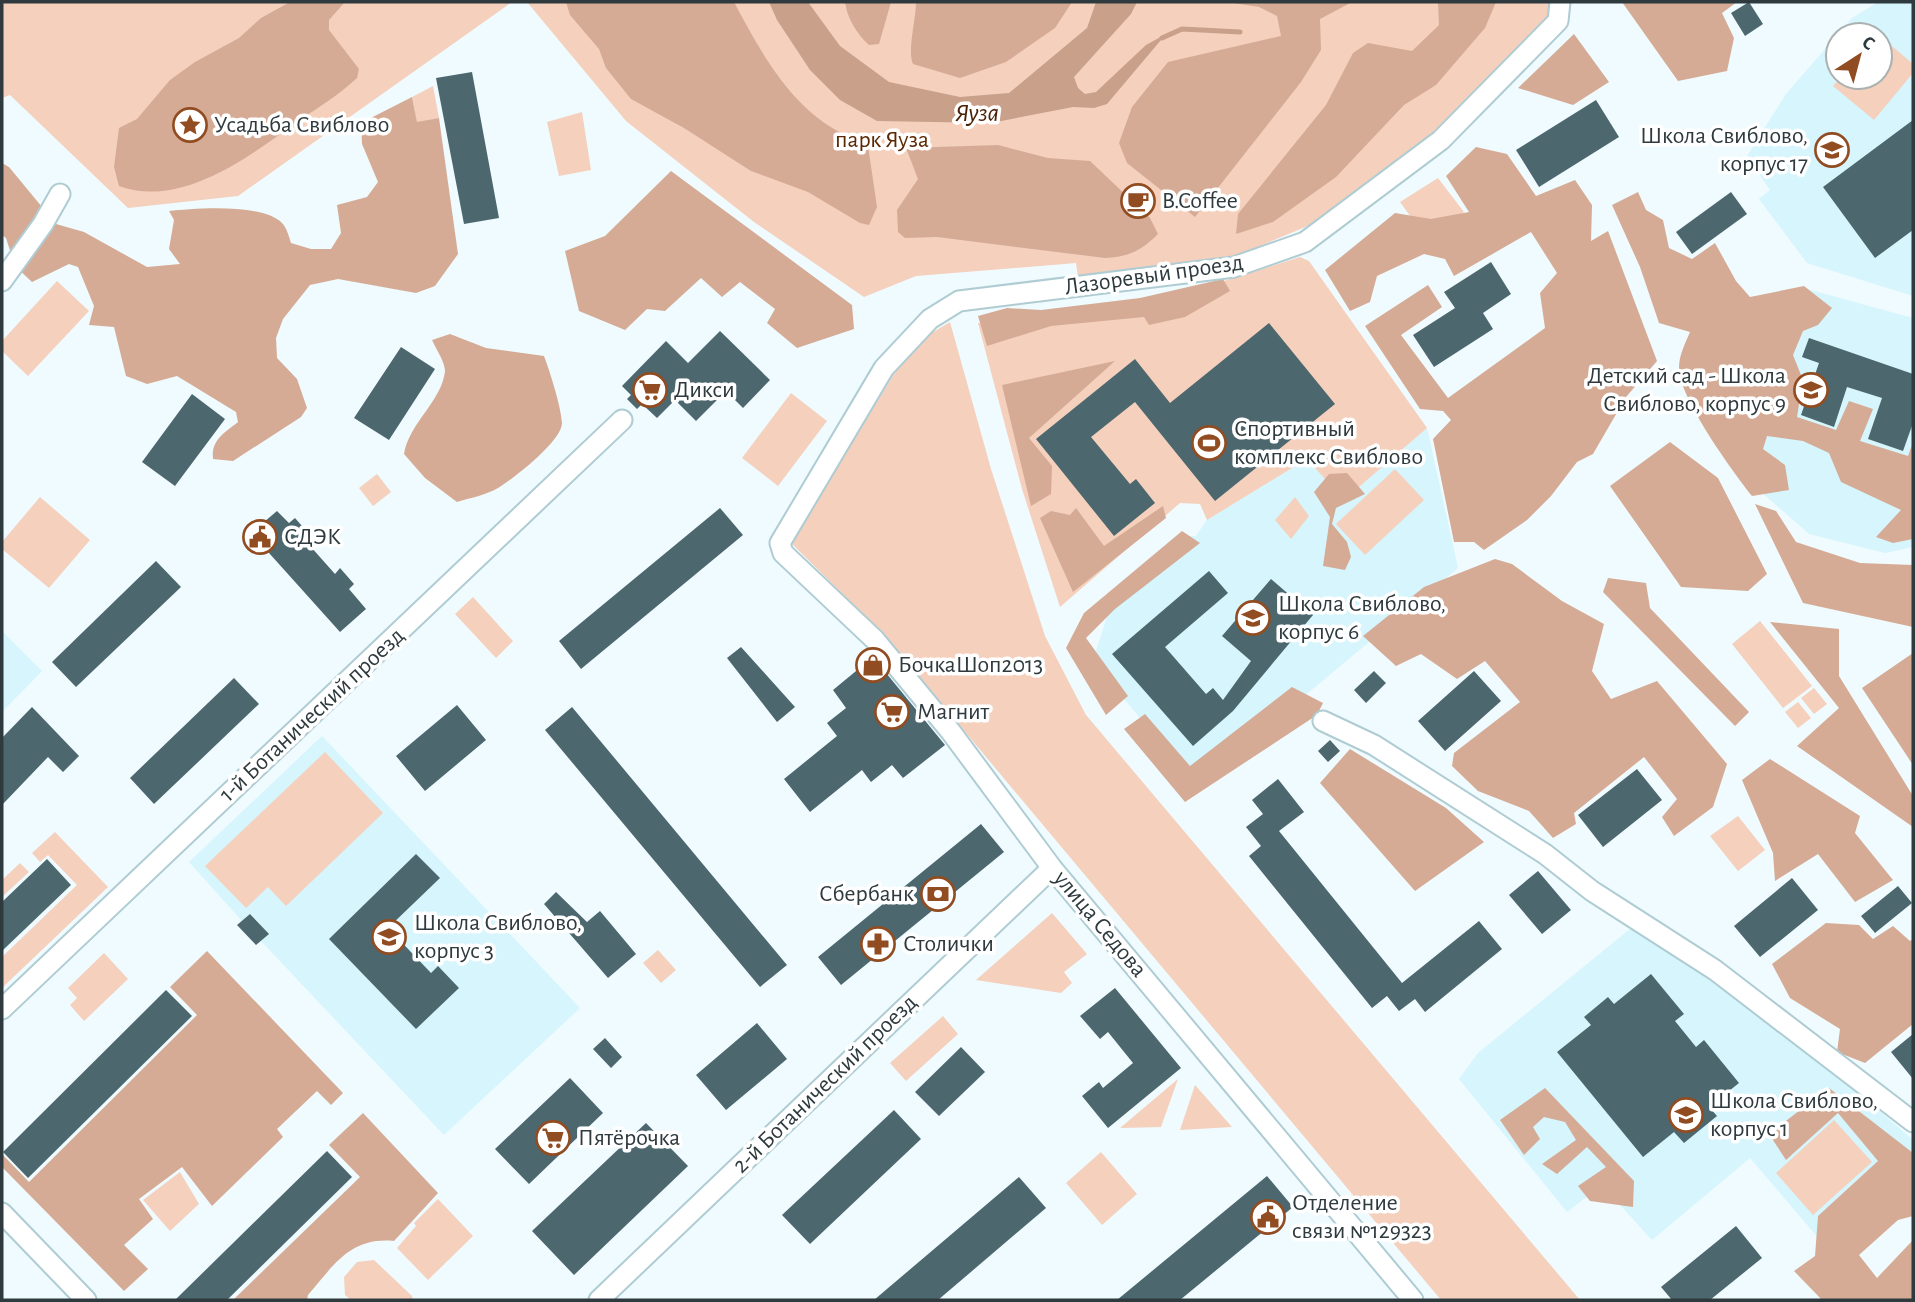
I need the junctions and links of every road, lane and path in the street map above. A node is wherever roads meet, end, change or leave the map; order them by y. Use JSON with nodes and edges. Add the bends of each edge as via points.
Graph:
{"nodes":[{"id":1,"x":1560,"y":2,"type":"edge"},
{"id":2,"x":60,"y":194,"type":"dead end"},
{"id":3,"x":2,"y":281,"type":"edge"},
{"id":4,"x":622,"y":420,"type":"dead end"},
{"id":5,"x":783,"y":553,"type":"joint"},
{"id":6,"x":1323,"y":721,"type":"dead end"},
{"id":7,"x":1052,"y":867,"type":"junction"},
{"id":8,"x":2,"y":1009,"type":"edge"},
{"id":9,"x":1913,"y":1122,"type":"edge"},
{"id":10,"x":2,"y":1213,"type":"edge"},
{"id":11,"x":86,"y":1300,"type":"edge"},
{"id":12,"x":599,"y":1300,"type":"edge"},
{"id":13,"x":1413,"y":1300,"type":"edge"}],
"edges":[{"from":1,"to":5,"type":"street","name":"Лазоревый проезд","via":[[1558,22],[1441,141],[1305,242],[1234,267],[959,301],[930,319],[884,368],[783,534]]},
{"from":2,"to":3,"type":"street"},
{"from":4,"to":8,"type":"street","name":"1-й Ботанический проезд"},
{"from":5,"to":7,"type":"street","name":"улица Седова","via":[[876,640]]},
{"from":6,"to":9,"type":"street","via":[[1374,745],[1545,854],[1592,891],[1715,970]]},
{"from":7,"to":12,"type":"street","name":"2-й Ботанический проезд"},
{"from":7,"to":13,"type":"street","name":"улица Седова"},
{"from":10,"to":11,"type":"street"}]}
